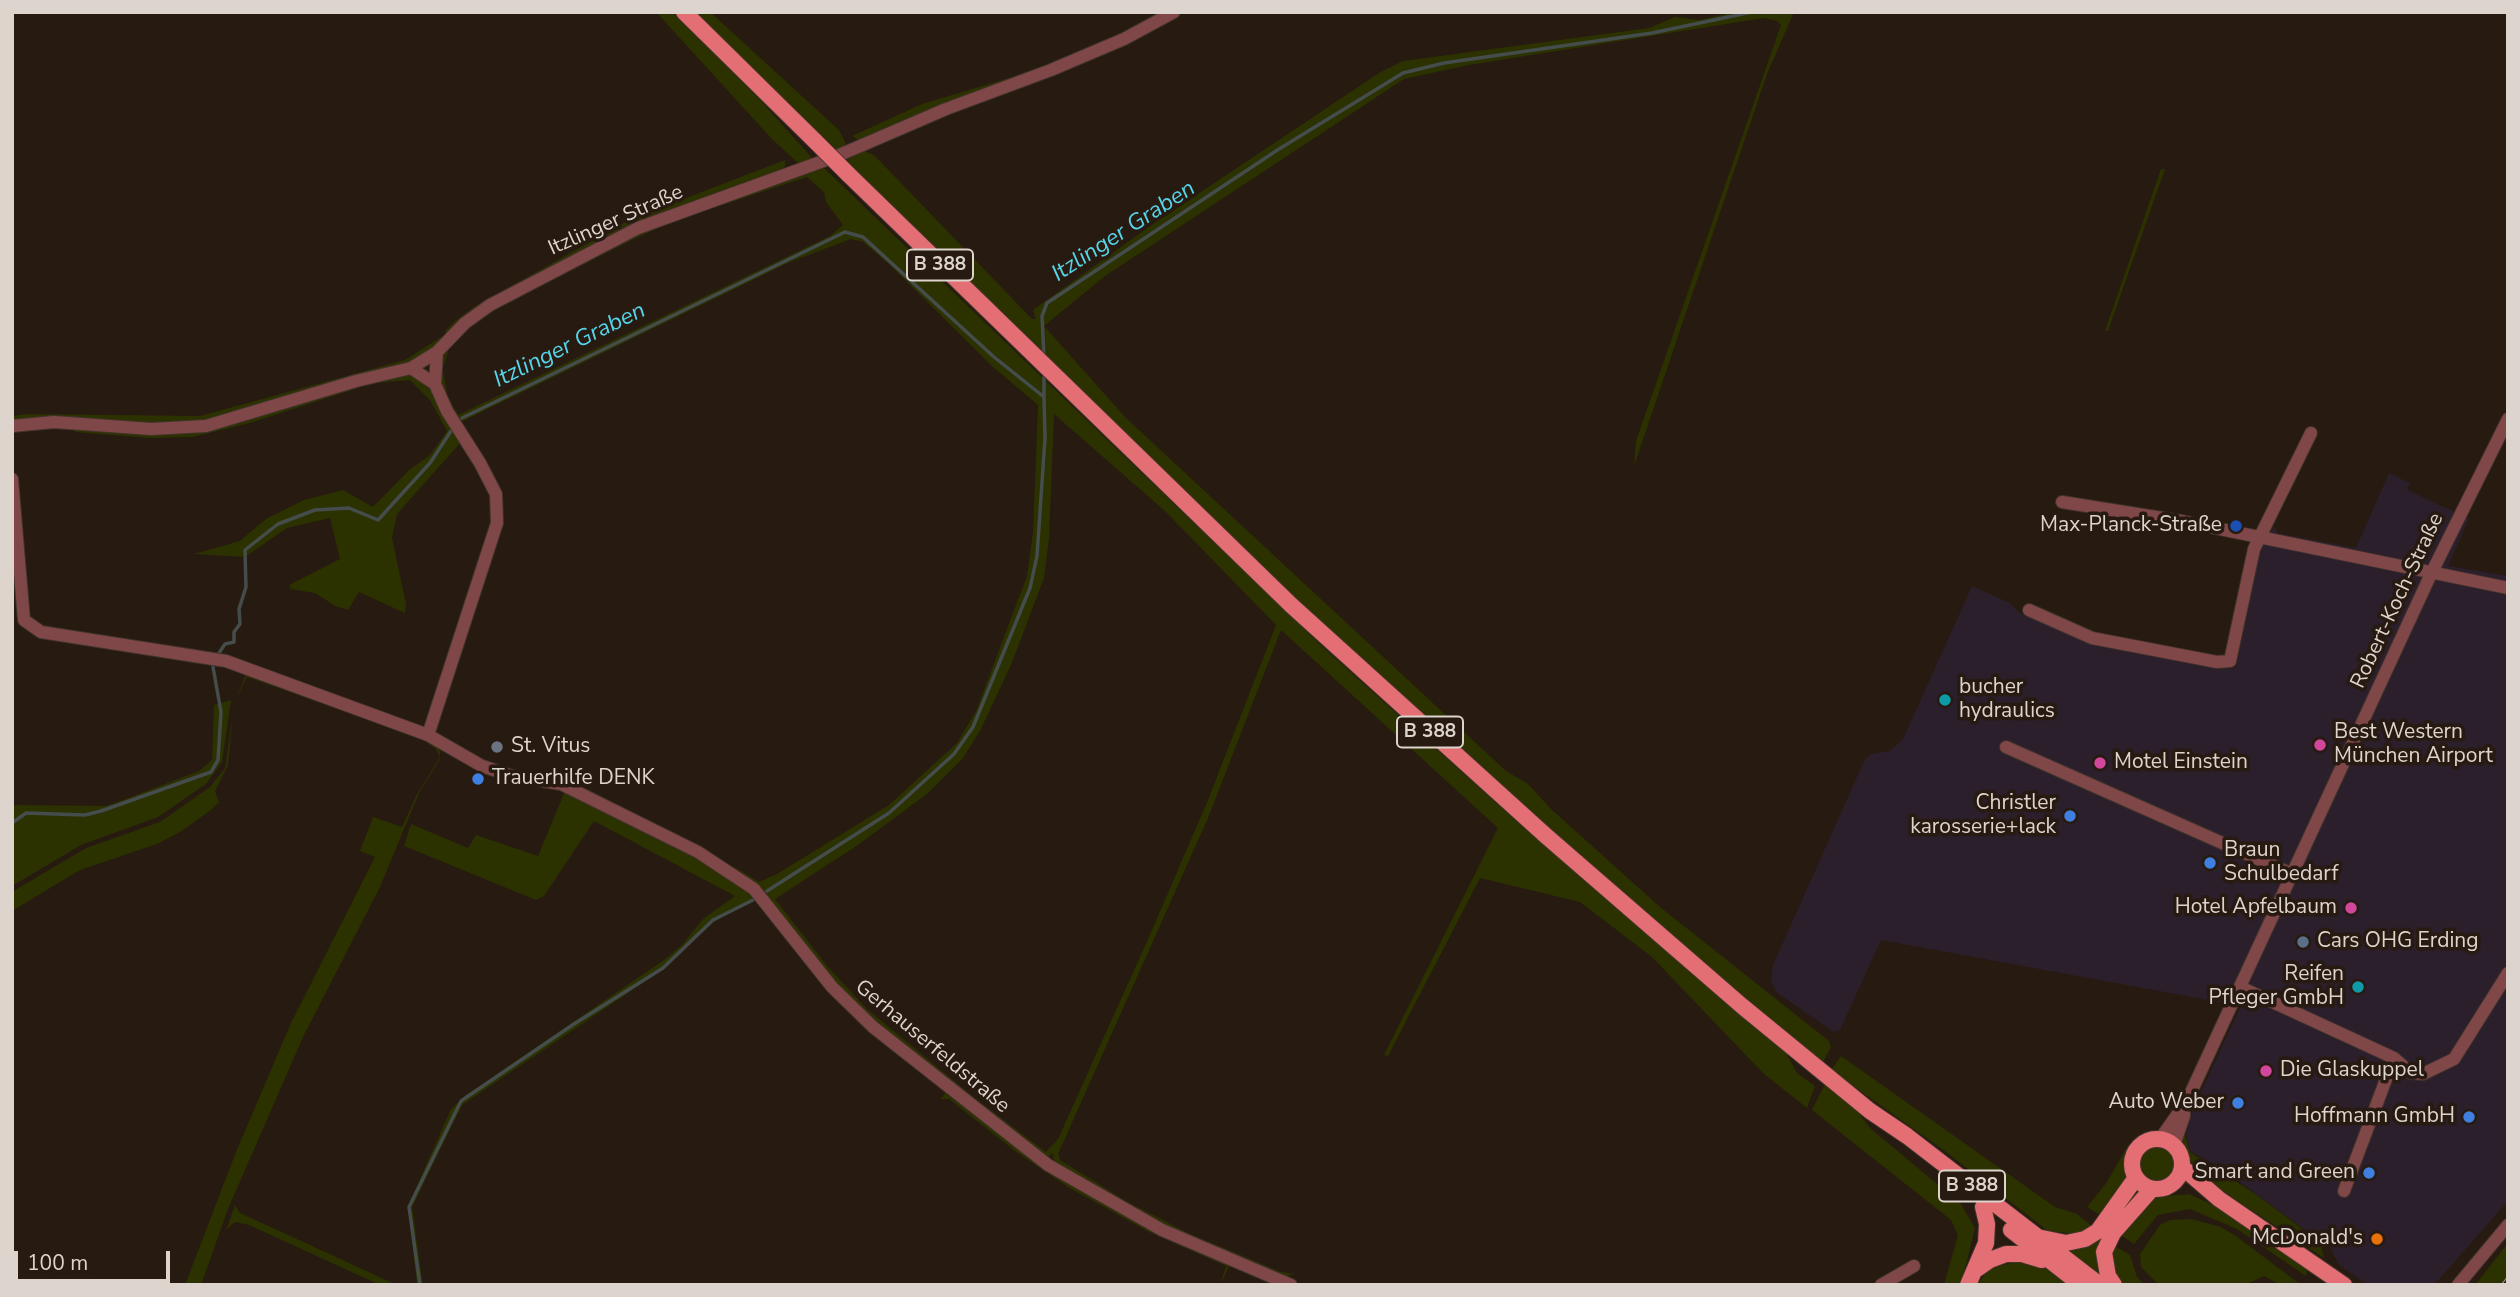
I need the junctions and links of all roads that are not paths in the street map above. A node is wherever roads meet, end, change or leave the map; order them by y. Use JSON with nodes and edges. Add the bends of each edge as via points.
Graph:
{"nodes":[{"id":1,"x":684,"y":12,"type":"edge"},
{"id":2,"x":1174,"y":12,"type":"edge"},
{"id":3,"x":437,"y":352,"type":"junction"},
{"id":4,"x":411,"y":368,"type":"junction"},
{"id":5,"x":436,"y":384,"type":"junction"},
{"id":6,"x":2508,"y":419,"type":"edge"},
{"id":7,"x":12,"y":426,"type":"edge"},
{"id":8,"x":2311,"y":433,"type":"dead end"},
{"id":9,"x":12,"y":479,"type":"edge"},
{"id":10,"x":2062,"y":502,"type":"dead end"},
{"id":11,"x":2260,"y":538,"type":"junction"},
{"id":12,"x":2431,"y":574,"type":"junction"},
{"id":13,"x":2508,"y":588,"type":"edge"},
{"id":14,"x":2029,"y":610,"type":"dead end"},
{"id":15,"x":428,"y":735,"type":"junction"},
{"id":16,"x":2006,"y":747,"type":"dead end"},
{"id":17,"x":2292,"y":874,"type":"junction"},
{"id":18,"x":2508,"y":973,"type":"edge"},
{"id":19,"x":2240,"y":987,"type":"junction"},
{"id":20,"x":2394,"y":1058,"type":"junction"},
{"id":21,"x":1870,"y":1111,"type":"junction"},
{"id":22,"x":2167,"y":1142,"type":"junction"},
{"id":23,"x":2182,"y":1167,"type":"junction"},
{"id":24,"x":2135,"y":1179,"type":"junction"},
{"id":25,"x":2173,"y":1185,"type":"junction"},
{"id":26,"x":2151,"y":1190,"type":"junction"},
{"id":27,"x":2344,"y":1191,"type":"dead end"},
{"id":28,"x":2219,"y":1199,"type":"junction"},
{"id":29,"x":1983,"y":1207,"type":"junction"},
{"id":30,"x":2508,"y":1225,"type":"edge"},
{"id":31,"x":2037,"y":1237,"type":"junction"},
{"id":32,"x":2054,"y":1264,"type":"junction"},
{"id":33,"x":1914,"y":1266,"type":"dead end"},
{"id":34,"x":1977,"y":1269,"type":"junction"},
{"id":35,"x":1291,"y":1285,"type":"edge"},
{"id":36,"x":1881,"y":1285,"type":"edge"},
{"id":37,"x":1968,"y":1285,"type":"edge"},
{"id":38,"x":2081,"y":1285,"type":"edge"},
{"id":39,"x":2100,"y":1285,"type":"edge"},
{"id":40,"x":2114,"y":1285,"type":"edge"},
{"id":41,"x":2344,"y":1285,"type":"edge"},
{"id":42,"x":2458,"y":1285,"type":"edge"}],
"edges":[{"from":1,"to":21,"type":"main road","number":"B 388","bridge":true,"via":[[1281,596],[1545,835]]},
{"from":2,"to":3,"type":"street","name":"Itzlinger Straße","via":[[1063,65],[837,156],[638,228],[498,300],[465,323]]},
{"from":3,"to":4,"type":"street","name":"Itzlinger Straße"},
{"from":3,"to":5,"type":"street"},
{"from":4,"to":5,"type":"street"},
{"from":4,"to":7,"type":"street","name":"Itzlinger Straße","via":[[206,426],[150,429],[54,422]]},
{"from":5,"to":15,"type":"street","via":[[496,494],[497,523]]},
{"from":6,"to":12,"type":"street","name":"Robert-Koch-Straße"},
{"from":8,"to":11,"type":"street"},
{"from":9,"to":15,"type":"street","name":"Gerhauserfeldstraße","via":[[24,620],[41,632],[226,661]]},
{"from":10,"to":11,"type":"street"},
{"from":11,"to":12,"type":"street"},
{"from":11,"to":14,"type":"street","via":[[2233,657],[2226,663],[2092,638]]},
{"from":12,"to":13,"type":"street"},
{"from":12,"to":17,"type":"street","name":"Robert-Koch-Straße"},
{"from":15,"to":35,"type":"street","name":"Gerhauserfeldstraße","via":[[482,766],[561,784],[733,872],[760,895],[832,987],[873,1027],[1048,1165],[1162,1230]]},
{"from":16,"to":17,"type":"street"},
{"from":17,"to":19,"type":"street","name":"Robert-Koch-Straße"},
{"from":18,"to":20,"type":"street","via":[[2454,1059],[2423,1074],[2411,1073]]},
{"from":19,"to":20,"type":"street"},
{"from":19,"to":22,"type":"street","name":"Robert-Koch-Straße","via":[[2184,1106],[2176,1112]]},
{"from":20,"to":27,"type":"street"},
{"from":21,"to":29,"type":"main road","number":"B 388"},
{"from":21,"to":31,"type":"main road","number":"B 388"},
{"from":22,"to":23,"type":"main road","via":[[2181,1157]]},
{"from":22,"to":24,"type":"main road","via":[[2145,1142],[2134,1153]]},
{"from":23,"to":25,"type":"main road"},
{"from":23,"to":28,"type":"main road"},
{"from":24,"to":26,"type":"main road"},
{"from":24,"to":31,"type":"main road","via":[[2098,1231],[2085,1239],[2066,1242]]},
{"from":25,"to":26,"type":"main road"},
{"from":25,"to":28,"type":"main road"},
{"from":26,"to":40,"type":"main road","via":[[2113,1233],[2104,1252]]},
{"from":28,"to":41,"type":"main road"},
{"from":29,"to":32,"type":"main road","number":"B 388"},
{"from":29,"to":34,"type":"main road","number":"B 388","via":[[1988,1233]]},
{"from":30,"to":42,"type":"street"},
{"from":31,"to":39,"type":"main road","number":"B 388"},
{"from":32,"to":34,"type":"main road","number":"B 388","via":[[2014,1253],[1998,1256]]},
{"from":32,"to":38,"type":"main road","number":"B 388"},
{"from":33,"to":36,"type":"street"},
{"from":34,"to":37,"type":"main road","number":"B 388"}]}
